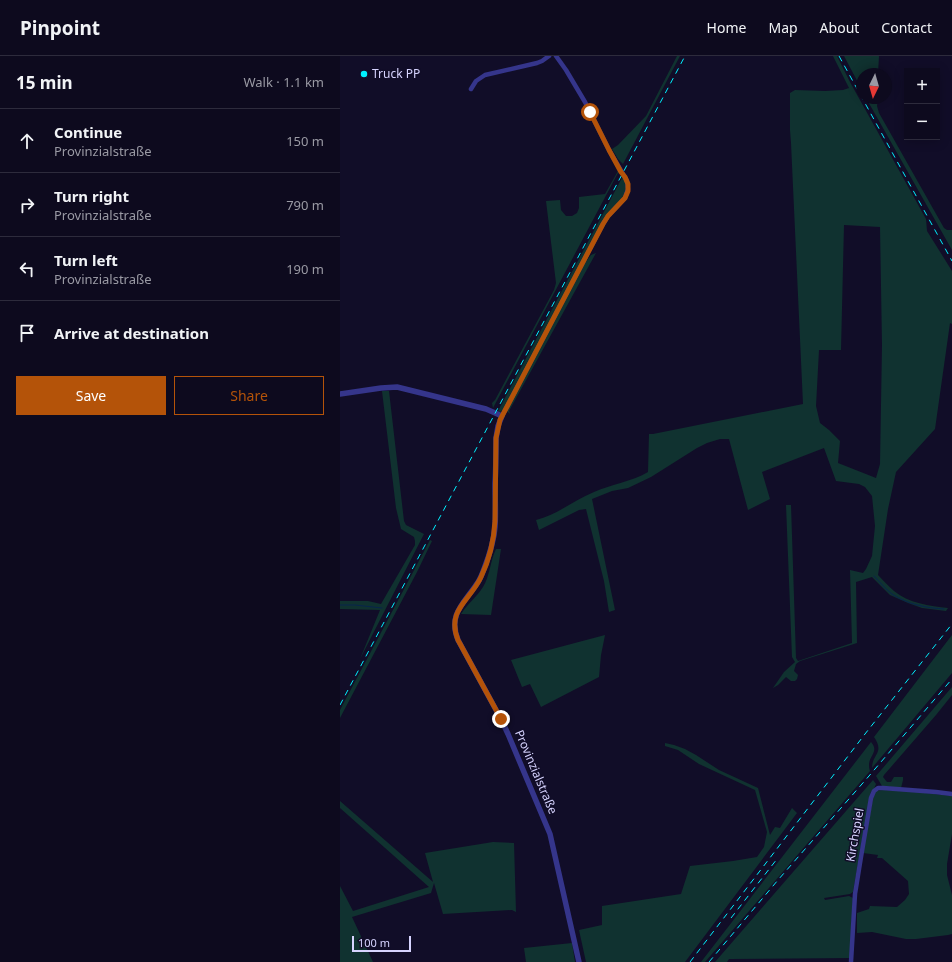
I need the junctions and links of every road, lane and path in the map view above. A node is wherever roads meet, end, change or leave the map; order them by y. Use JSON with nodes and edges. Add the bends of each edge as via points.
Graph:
{"nodes":[{"id":1,"x":549,"y":56,"type":"edge"},
{"id":2,"x":556,"y":56,"type":"edge"},
{"id":3,"x":471,"y":90,"type":"dead end"},
{"id":4,"x":340,"y":394,"type":"edge"},
{"id":5,"x":502,"y":416,"type":"junction"},
{"id":6,"x":952,"y":794,"type":"edge"},
{"id":7,"x":580,"y":962,"type":"edge"},
{"id":8,"x":851,"y":962,"type":"edge"}],
"edges":[{"from":1,"to":3,"type":"street","via":[[537,63],[485,75],[476,81]]},
{"from":2,"to":5,"type":"street","name":"Provinzialstraße","via":[[585,102],[627,179],[628,191],[603,224]]},
{"from":4,"to":5,"type":"street","via":[[397,387],[486,409]]},
{"from":5,"to":7,"type":"street","name":"Provinzialstraße","via":[[496,438],[493,537],[480,578],[456,616],[455,631],[501,719],[550,834]]},
{"from":6,"to":8,"type":"street","name":"Kirchspiel","via":[[883,788],[874,791],[868,812],[855,894]]}]}
